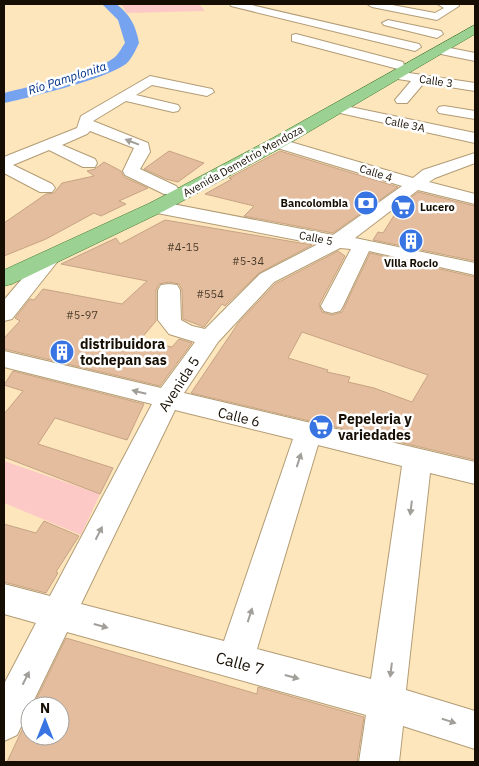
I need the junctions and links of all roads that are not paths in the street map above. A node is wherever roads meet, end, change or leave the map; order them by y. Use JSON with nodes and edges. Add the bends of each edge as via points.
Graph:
{"nodes":[{"id":1,"x":235,"y":4,"type":"edge"},
{"id":2,"x":270,"y":4,"type":"edge"},
{"id":3,"x":372,"y":4,"type":"edge"},
{"id":4,"x":442,"y":4,"type":"edge"},
{"id":5,"x":252,"y":9,"type":"junction"},
{"id":6,"x":372,"y":20,"type":"dead end"},
{"id":7,"x":475,"y":22,"type":"edge"},
{"id":8,"x":475,"y":29,"type":"edge"},
{"id":9,"x":296,"y":38,"type":"dead end"},
{"id":10,"x":415,"y":47,"type":"junction"},
{"id":11,"x":440,"y":50,"type":"junction"},
{"id":12,"x":475,"y":57,"type":"edge"},
{"id":13,"x":395,"y":67,"type":"junction"},
{"id":14,"x":421,"y":79,"type":"junction"},
{"id":15,"x":475,"y":87,"type":"edge"},
{"id":16,"x":207,"y":92,"type":"dead end"},
{"id":17,"x":123,"y":96,"type":"junction"},
{"id":18,"x":173,"y":108,"type":"dead end"},
{"id":19,"x":336,"y":108,"type":"junction"},
{"id":20,"x":475,"y":115,"type":"edge"},
{"id":21,"x":84,"y":123,"type":"junction"},
{"id":22,"x":475,"y":138,"type":"edge"},
{"id":23,"x":277,"y":143,"type":"junction"},
{"id":24,"x":50,"y":144,"type":"junction"},
{"id":25,"x":441,"y":145,"type":"junction"},
{"id":26,"x":475,"y":158,"type":"edge"},
{"id":27,"x":4,"y":163,"type":"edge"},
{"id":28,"x":89,"y":163,"type":"dead end"},
{"id":29,"x":4,"y":167,"type":"edge"},
{"id":30,"x":422,"y":179,"type":"junction"},
{"id":31,"x":46,"y":188,"type":"dead end"},
{"id":32,"x":170,"y":190,"type":"junction"},
{"id":33,"x":475,"y":199,"type":"edge"},
{"id":34,"x":157,"y":207,"type":"junction"},
{"id":35,"x":337,"y":242,"type":"junction"},
{"id":36,"x":363,"y":244,"type":"junction"},
{"id":37,"x":51,"y":257,"type":"junction"},
{"id":38,"x":4,"y":267,"type":"edge"},
{"id":39,"x":475,"y":269,"type":"edge"},
{"id":40,"x":4,"y":279,"type":"edge"},
{"id":41,"x":169,"y":290,"type":"dead end"},
{"id":42,"x":332,"y":306,"type":"dead end"},
{"id":43,"x":4,"y":314,"type":"edge"},
{"id":44,"x":210,"y":337,"type":"junction"},
{"id":45,"x":4,"y":359,"type":"edge"},
{"id":46,"x":167,"y":399,"type":"junction"},
{"id":47,"x":308,"y":434,"type":"junction"},
{"id":48,"x":417,"y":460,"type":"junction"},
{"id":49,"x":475,"y":473,"type":"edge"},
{"id":50,"x":4,"y":599,"type":"edge"},
{"id":51,"x":58,"y":615,"type":"junction"},
{"id":52,"x":235,"y":662,"type":"junction"},
{"id":53,"x":386,"y":702,"type":"junction"},
{"id":54,"x":4,"y":722,"type":"edge"},
{"id":55,"x":475,"y":730,"type":"edge"},
{"id":56,"x":379,"y":762,"type":"edge"}],
"edges":[{"from":1,"to":5,"type":"street"},
{"from":2,"to":5,"type":"street"},
{"from":3,"to":4,"type":"street","via":[[436,17],[454,6]]},
{"from":5,"to":10,"type":"street"},
{"from":6,"to":10,"type":"street","via":[[437,34]]},
{"from":7,"to":13,"type":"main road","name":"Avenida Demetrio Mendoza"},
{"from":8,"to":11,"type":"main road","name":"Avenida Demetrio Mendoza"},
{"from":9,"to":13,"type":"street","name":"Calle 3"},
{"from":10,"to":13,"type":"street"},
{"from":11,"to":12,"type":"street"},
{"from":11,"to":13,"type":"main road","name":"Avenida Demetrio Mendoza"},
{"from":13,"to":14,"type":"street","name":"Calle 3"},
{"from":13,"to":19,"type":"main road","name":"Avenida Demetrio Mendoza"},
{"from":13,"to":32,"type":"main road","name":"Avenida Demetrio Mendoza"},
{"from":14,"to":15,"type":"street","name":"Calle 3"},
{"from":14,"to":20,"type":"street","via":[[406,96],[442,103]]},
{"from":16,"to":17,"type":"street","via":[[150,80]]},
{"from":17,"to":18,"type":"street"},
{"from":17,"to":21,"type":"street"},
{"from":19,"to":23,"type":"main road","name":"Avenida Demetrio Mendoza"},
{"from":19,"to":25,"type":"street","name":"Calle 3A"},
{"from":21,"to":24,"type":"street","via":[[82,131]]},
{"from":32,"to":21,"type":"street","one_way":true,"via":[[131,172],[142,146]]},
{"from":22,"to":25,"type":"street","name":"Calle 3A"},
{"from":23,"to":30,"type":"street","name":"Calle 4"},
{"from":23,"to":34,"type":"main road","name":"Avenida Demetrio Mendoza"},
{"from":24,"to":27,"type":"street"},
{"from":24,"to":28,"type":"street"},
{"from":25,"to":30,"type":"street"},
{"from":26,"to":30,"type":"street","name":"Avenida 5"},
{"from":29,"to":31,"type":"street"},
{"from":30,"to":33,"type":"street","name":"Calle 4"},
{"from":30,"to":35,"type":"street","name":"Avenida 5"},
{"from":32,"to":38,"type":"main road","name":"Avenida Demetrio Mendoza"},
{"from":34,"to":35,"type":"street","name":"Calle 5"},
{"from":34,"to":37,"type":"main road","name":"Avenida Demetrio Mendoza"},
{"from":35,"to":36,"type":"street","name":"Calle 5"},
{"from":35,"to":44,"type":"street","name":"Avenida 5","via":[[267,278]]},
{"from":36,"to":39,"type":"street","name":"Calle 5"},
{"from":36,"to":42,"type":"street"},
{"from":37,"to":40,"type":"main road","name":"Avenida Demetrio Mendoza"},
{"from":37,"to":43,"type":"street"},
{"from":41,"to":44,"type":"street","via":[[170,324],[177,329]]},
{"from":44,"to":46,"type":"street","name":"Avenida 5"},
{"from":46,"to":45,"type":"street","name":"Calle 6","one_way":true},
{"from":46,"to":47,"type":"street","name":"Calle 6"},
{"from":51,"to":46,"type":"street","name":"Avenida 5","one_way":true},
{"from":47,"to":48,"type":"street","name":"Calle 6"},
{"from":52,"to":47,"type":"street","one_way":true},
{"from":48,"to":49,"type":"street","name":"Calle 6"},
{"from":48,"to":53,"type":"street","one_way":true},
{"from":50,"to":51,"type":"street","name":"Calle 7"},
{"from":51,"to":52,"type":"street","name":"Calle 7","one_way":true},
{"from":54,"to":51,"type":"street","name":"Avenida 5","one_way":true},
{"from":52,"to":53,"type":"street","name":"Calle 7","one_way":true},
{"from":53,"to":55,"type":"street","name":"Calle 7","one_way":true},
{"from":53,"to":56,"type":"street"}]}
